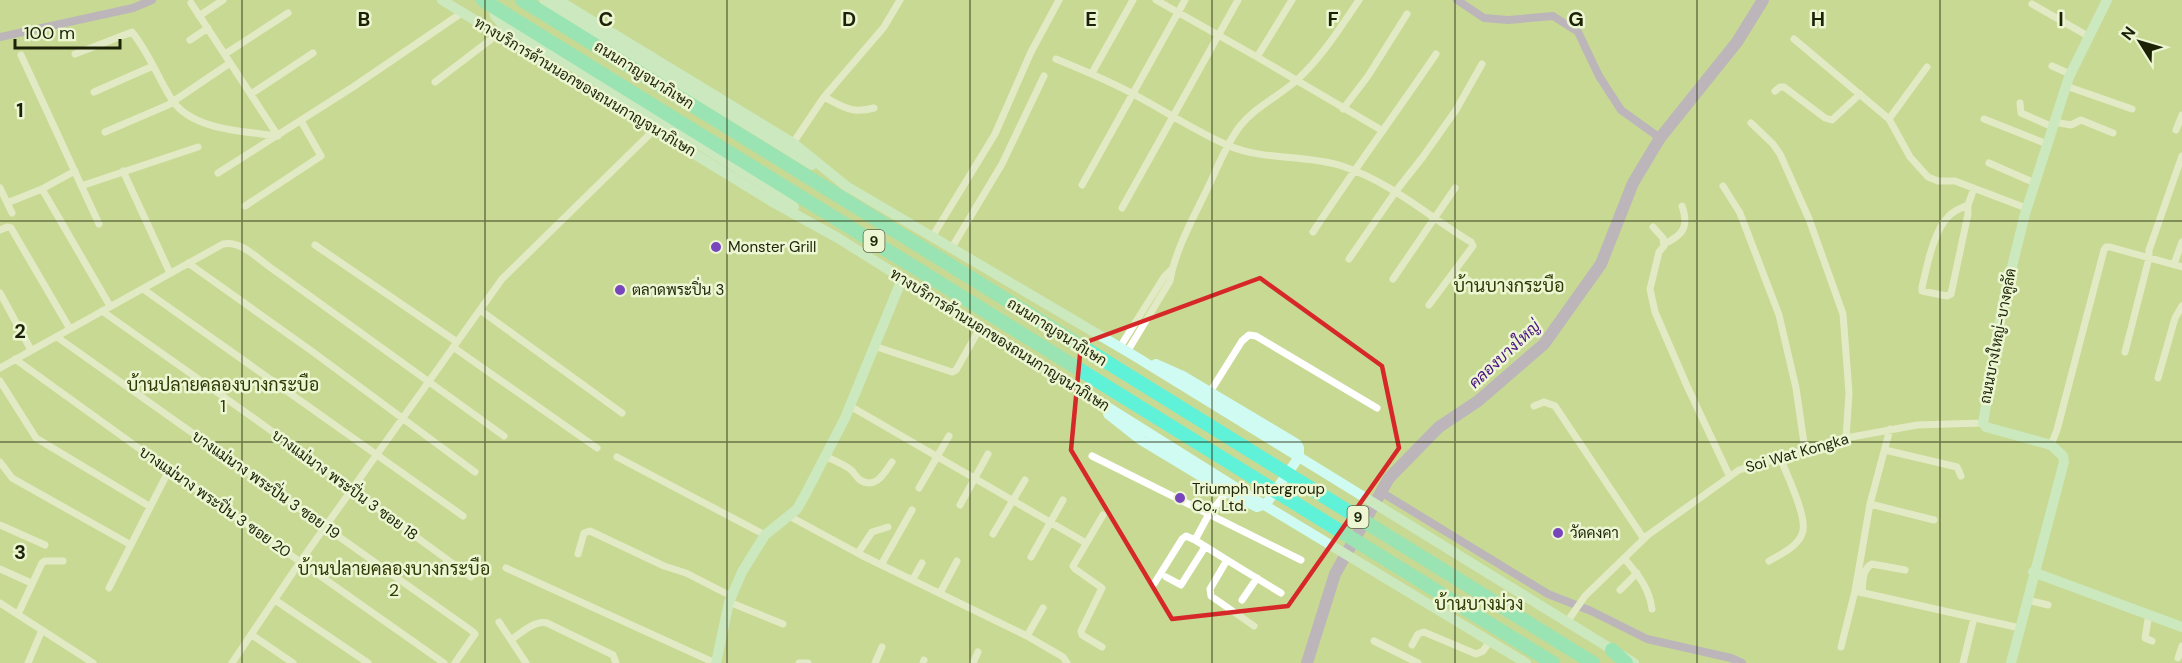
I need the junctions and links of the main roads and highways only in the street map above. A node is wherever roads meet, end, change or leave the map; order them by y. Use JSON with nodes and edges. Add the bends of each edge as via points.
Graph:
{"nodes":[{"id":1,"x":442,"y":0,"type":"edge"},
{"id":2,"x":483,"y":0,"type":"edge"},
{"id":3,"x":494,"y":0,"type":"edge"},
{"id":4,"x":522,"y":0,"type":"edge"},
{"id":5,"x":544,"y":0,"type":"edge"},
{"id":6,"x":2107,"y":0,"type":"edge"},
{"id":7,"x":563,"y":1,"type":"edge"},
{"id":8,"x":846,"y":186,"type":"junction"},
{"id":9,"x":838,"y":238,"type":"junction"},
{"id":10,"x":902,"y":279,"type":"junction"},
{"id":11,"x":1127,"y":352,"type":"junction"},
{"id":12,"x":1088,"y":395,"type":"junction"},
{"id":13,"x":2033,"y":572,"type":"junction"},
{"id":14,"x":2182,"y":627,"type":"edge"},
{"id":15,"x":1612,"y":650,"type":"junction"},
{"id":16,"x":716,"y":663,"type":"edge"},
{"id":17,"x":1526,"y":663,"type":"edge"},
{"id":18,"x":1553,"y":663,"type":"edge"},
{"id":19,"x":1593,"y":663,"type":"edge"},
{"id":20,"x":1626,"y":663,"type":"edge"},
{"id":21,"x":1634,"y":663,"type":"edge"},
{"id":22,"x":2011,"y":663,"type":"edge"}],
"edges":[{"from":1,"to":9,"type":"main road","name":"ทางบริการด้านนอกของถนนกาญจนาภิเษก"},
{"from":2,"to":18,"type":"highway","name":"ถนนกาญจนาภิเษก","number":"9"},
{"from":3,"to":9,"type":"main road","via":[[495,16],[504,26],[765,186]]},
{"from":4,"to":19,"type":"highway","name":"ถนนกาญจนาภิเษก","number":"9"},
{"from":5,"to":8,"type":"main road"},
{"from":6,"to":13,"type":"main road","name":"ถนนบางใหญ่-บางคูลัด","via":[[2070,74],[2026,208],[2003,303],[1983,423],[2051,445],[2063,456]]},
{"from":7,"to":8,"type":"main road","via":[[793,143]]},
{"from":8,"to":11,"type":"main road"},
{"from":9,"to":10,"type":"main road","name":"ทางบริการด้านนอกของถนนกาญจนาภิเษก"},
{"from":10,"to":12,"type":"main road","name":"ทางบริการด้านนอกของถนนกาญจนาภิเษก"},
{"from":10,"to":16,"type":"main road","via":[[850,406],[803,500],[765,535],[750,557],[730,599]]},
{"from":11,"to":12,"type":"main road","via":[[1175,371],[1297,444],[1299,457],[1266,504],[1254,506],[1141,440]]},
{"from":11,"to":15,"type":"main road"},
{"from":12,"to":17,"type":"main road","name":"ทางบริการด้านนอกของถนนกาญจนาภิเษก"},
{"from":13,"to":14,"type":"main road"},
{"from":13,"to":22,"type":"main road"},
{"from":15,"to":20,"type":"highway"},
{"from":15,"to":21,"type":"main road"}]}
